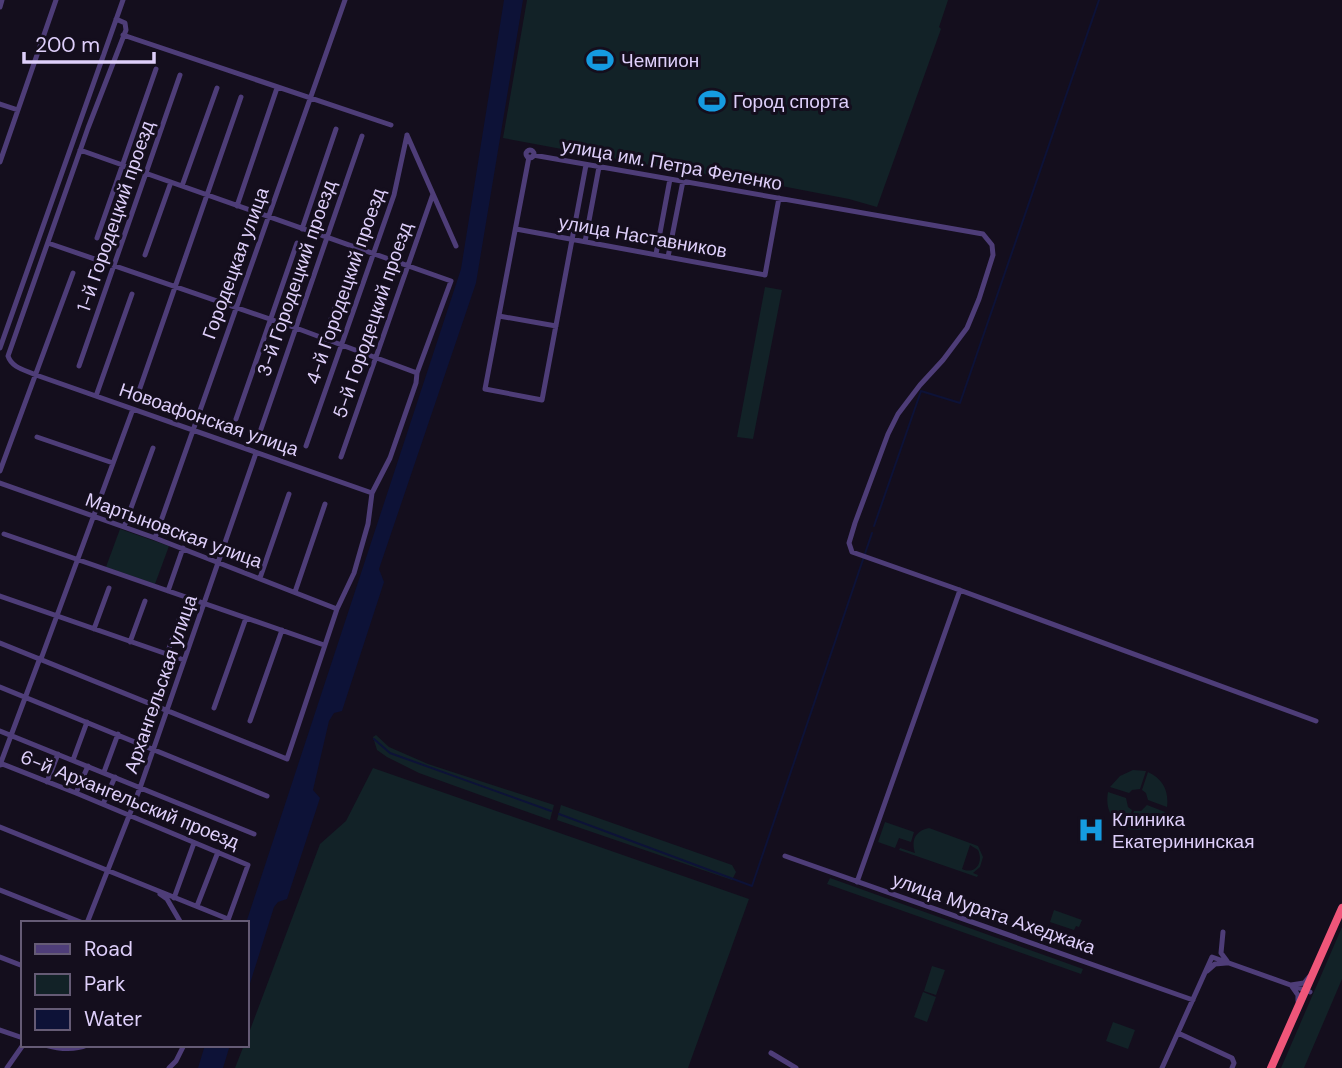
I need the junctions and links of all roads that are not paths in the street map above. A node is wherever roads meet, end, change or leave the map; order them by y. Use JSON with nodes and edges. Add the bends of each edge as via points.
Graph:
{"nodes":[{"id":1,"x":2,"y":0,"type":"edge"},
{"id":2,"x":56,"y":0,"type":"edge"},
{"id":3,"x":123,"y":0,"type":"edge"},
{"id":4,"x":345,"y":0,"type":"edge"},
{"id":5,"x":0,"y":7,"type":"edge"},
{"id":6,"x":116,"y":19,"type":"junction"},
{"id":7,"x":124,"y":35,"type":"junction"},
{"id":8,"x":156,"y":69,"type":"dead end"},
{"id":9,"x":180,"y":75,"type":"dead end"},
{"id":10,"x":217,"y":88,"type":"dead end"},
{"id":11,"x":277,"y":88,"type":"junction"},
{"id":12,"x":241,"y":97,"type":"dead end"},
{"id":13,"x":310,"y":99,"type":"junction"},
{"id":14,"x":0,"y":104,"type":"edge"},
{"id":15,"x":18,"y":110,"type":"junction"},
{"id":16,"x":79,"y":125,"type":"junction"},
{"id":17,"x":391,"y":125,"type":"dead end"},
{"id":18,"x":88,"y":128,"type":"junction"},
{"id":19,"x":335,"y":129,"type":"dead end"},
{"id":20,"x":362,"y":136,"type":"dead end"},
{"id":21,"x":80,"y":150,"type":"junction"},
{"id":22,"x":0,"y":162,"type":"edge"},
{"id":23,"x":124,"y":165,"type":"junction"},
{"id":24,"x":586,"y":165,"type":"junction"},
{"id":25,"x":599,"y":167,"type":"junction"},
{"id":26,"x":146,"y":173,"type":"junction"},
{"id":27,"x":670,"y":179,"type":"junction"},
{"id":28,"x":683,"y":181,"type":"junction"},
{"id":29,"x":171,"y":182,"type":"junction"},
{"id":30,"x":182,"y":186,"type":"junction"},
{"id":31,"x":433,"y":194,"type":"junction"},
{"id":32,"x":207,"y":195,"type":"junction"},
{"id":33,"x":779,"y":198,"type":"junction"},
{"id":34,"x":237,"y":206,"type":"junction"},
{"id":35,"x":269,"y":217,"type":"junction"},
{"id":36,"x":302,"y":229,"type":"junction"},
{"id":37,"x":516,"y":229,"type":"junction"},
{"id":38,"x":327,"y":237,"type":"junction"},
{"id":39,"x":97,"y":239,"type":"dead end"},
{"id":40,"x":572,"y":240,"type":"junction"},
{"id":41,"x":585,"y":242,"type":"junction"},
{"id":42,"x":48,"y":243,"type":"junction"},
{"id":43,"x":297,"y":243,"type":"dead end"},
{"id":44,"x":456,"y":246,"type":"dead end"},
{"id":45,"x":36,"y":247,"type":"junction"},
{"id":46,"x":45,"y":250,"type":"junction"},
{"id":47,"x":373,"y":254,"type":"junction"},
{"id":48,"x":656,"y":254,"type":"junction"},
{"id":49,"x":145,"y":255,"type":"dead end"},
{"id":50,"x":668,"y":257,"type":"junction"},
{"id":51,"x":114,"y":266,"type":"junction"},
{"id":52,"x":408,"y":266,"type":"junction"},
{"id":53,"x":73,"y":272,"type":"dead end"},
{"id":54,"x":346,"y":273,"type":"dead end"},
{"id":55,"x":174,"y":286,"type":"junction"},
{"id":56,"x":132,"y":294,"type":"dead end"},
{"id":57,"x":236,"y":308,"type":"junction"},
{"id":58,"x":499,"y":316,"type":"junction"},
{"id":59,"x":271,"y":320,"type":"junction"},
{"id":60,"x":556,"y":326,"type":"junction"},
{"id":61,"x":296,"y":328,"type":"junction"},
{"id":62,"x":324,"y":339,"type":"junction"},
{"id":63,"x":341,"y":345,"type":"junction"},
{"id":64,"x":0,"y":348,"type":"edge"},
{"id":65,"x":375,"y":357,"type":"junction"},
{"id":66,"x":79,"y":366,"type":"dead end"},
{"id":67,"x":418,"y":373,"type":"junction"},
{"id":68,"x":36,"y":375,"type":"junction"},
{"id":69,"x":140,"y":388,"type":"dead end"},
{"id":70,"x":96,"y":396,"type":"junction"},
{"id":71,"x":133,"y":409,"type":"junction"},
{"id":72,"x":236,"y":419,"type":"dead end"},
{"id":73,"x":261,"y":429,"type":"dead end"},
{"id":74,"x":193,"y":430,"type":"junction"},
{"id":75,"x":37,"y":437,"type":"dead end"},
{"id":76,"x":306,"y":446,"type":"dead end"},
{"id":77,"x":153,"y":448,"type":"dead end"},
{"id":78,"x":256,"y":453,"type":"junction"},
{"id":79,"x":341,"y":457,"type":"dead end"},
{"id":80,"x":113,"y":463,"type":"junction"},
{"id":81,"x":0,"y":471,"type":"edge"},
{"id":82,"x":0,"y":483,"type":"edge"},
{"id":83,"x":372,"y":493,"type":"junction"},
{"id":84,"x":289,"y":494,"type":"dead end"},
{"id":85,"x":325,"y":504,"type":"dead end"},
{"id":86,"x":93,"y":516,"type":"junction"},
{"id":87,"x":124,"y":527,"type":"junction"},
{"id":88,"x":4,"y":534,"type":"dead end"},
{"id":89,"x":155,"y":538,"type":"junction"},
{"id":90,"x":183,"y":548,"type":"junction"},
{"id":91,"x":77,"y":560,"type":"junction"},
{"id":92,"x":219,"y":562,"type":"junction"},
{"id":93,"x":260,"y":578,"type":"junction"},
{"id":94,"x":109,"y":588,"type":"dead end"},
{"id":95,"x":960,"y":590,"type":"junction"},
{"id":96,"x":168,"y":591,"type":"junction"},
{"id":97,"x":295,"y":592,"type":"junction"},
{"id":98,"x":0,"y":596,"type":"edge"},
{"id":99,"x":145,"y":601,"type":"dead end"},
{"id":100,"x":204,"y":604,"type":"junction"},
{"id":101,"x":337,"y":608,"type":"junction"},
{"id":102,"x":56,"y":616,"type":"junction"},
{"id":103,"x":180,"y":617,"type":"dead end"},
{"id":104,"x":246,"y":618,"type":"junction"},
{"id":105,"x":94,"y":629,"type":"junction"},
{"id":106,"x":282,"y":630,"type":"junction"},
{"id":107,"x":131,"y":642,"type":"junction"},
{"id":108,"x":0,"y":643,"type":"edge"},
{"id":109,"x":324,"y":645,"type":"junction"},
{"id":110,"x":167,"y":654,"type":"junction"},
{"id":111,"x":40,"y":659,"type":"junction"},
{"id":112,"x":184,"y":660,"type":"junction"},
{"id":113,"x":0,"y":687,"type":"edge"},
{"id":114,"x":25,"y":698,"type":"junction"},
{"id":115,"x":214,"y":708,"type":"dead end"},
{"id":116,"x":167,"y":710,"type":"junction"},
{"id":117,"x":250,"y":721,"type":"dead end"},
{"id":118,"x":1316,"y":721,"type":"dead end"},
{"id":119,"x":88,"y":722,"type":"junction"},
{"id":120,"x":0,"y":731,"type":"edge"},
{"id":121,"x":118,"y":734,"type":"junction"},
{"id":122,"x":11,"y":735,"type":"junction"},
{"id":123,"x":154,"y":749,"type":"junction"},
{"id":124,"x":58,"y":754,"type":"junction"},
{"id":125,"x":73,"y":760,"type":"junction"},
{"id":126,"x":0,"y":764,"type":"edge"},
{"id":127,"x":88,"y":766,"type":"junction"},
{"id":128,"x":104,"y":772,"type":"junction"},
{"id":129,"x":114,"y":777,"type":"junction"},
{"id":130,"x":47,"y":782,"type":"junction"},
{"id":131,"x":140,"y":788,"type":"junction"},
{"id":132,"x":76,"y":793,"type":"junction"},
{"id":133,"x":267,"y":796,"type":"dead end"},
{"id":134,"x":103,"y":804,"type":"junction"},
{"id":135,"x":129,"y":815,"type":"junction"},
{"id":136,"x":0,"y":827,"type":"edge"},
{"id":137,"x":254,"y":834,"type":"dead end"},
{"id":138,"x":194,"y":843,"type":"junction"},
{"id":139,"x":218,"y":852,"type":"junction"},
{"id":140,"x":785,"y":856,"type":"dead end"},
{"id":141,"x":107,"y":870,"type":"junction"},
{"id":142,"x":857,"y":882,"type":"junction"},
{"id":143,"x":152,"y":887,"type":"junction"},
{"id":144,"x":0,"y":890,"type":"edge"},
{"id":145,"x":174,"y":898,"type":"junction"},
{"id":146,"x":197,"y":906,"type":"junction"},
{"id":147,"x":1342,"y":906,"type":"edge"},
{"id":148,"x":80,"y":921,"type":"edge"},
{"id":149,"x":86,"y":921,"type":"edge"},
{"id":150,"x":179,"y":921,"type":"edge"},
{"id":151,"x":227,"y":921,"type":"edge"},
{"id":152,"x":1342,"y":921,"type":"edge"},
{"id":153,"x":1223,"y":932,"type":"dead end"},
{"id":154,"x":0,"y":957,"type":"edge"},
{"id":155,"x":1229,"y":962,"type":"junction"},
{"id":156,"x":21,"y":965,"type":"edge"},
{"id":157,"x":1204,"y":975,"type":"junction"},
{"id":158,"x":1291,"y":985,"type":"junction"},
{"id":159,"x":1308,"y":991,"type":"junction"},
{"id":160,"x":1193,"y":1000,"type":"junction"},
{"id":161,"x":0,"y":1030,"type":"edge"},
{"id":162,"x":1178,"y":1033,"type":"junction"},
{"id":163,"x":21,"y":1037,"type":"edge"},
{"id":164,"x":22,"y":1047,"type":"edge"},
{"id":165,"x":54,"y":1047,"type":"edge"},
{"id":166,"x":82,"y":1047,"type":"edge"},
{"id":167,"x":183,"y":1047,"type":"edge"},
{"id":168,"x":771,"y":1053,"type":"dead end"},
{"id":169,"x":176,"y":1065,"type":"edge"},
{"id":170,"x":7,"y":1068,"type":"edge"},
{"id":171,"x":169,"y":1068,"type":"edge"},
{"id":172,"x":796,"y":1068,"type":"edge"},
{"id":173,"x":1162,"y":1068,"type":"edge"},
{"id":174,"x":1232,"y":1068,"type":"edge"},
{"id":175,"x":1272,"y":1068,"type":"edge"}],
"edges":[{"from":1,"to":5,"type":"street"},
{"from":2,"to":15,"type":"street"},
{"from":3,"to":6,"type":"street"},
{"from":4,"to":13,"type":"street","name":"Городецкая улица"},
{"from":6,"to":7,"type":"street","via":[[125,23]]},
{"from":6,"to":16,"type":"street"},
{"from":7,"to":11,"type":"street"},
{"from":7,"to":18,"type":"street"},
{"from":8,"to":23,"type":"street"},
{"from":9,"to":26,"type":"street","name":"1-й Городецкий проезд"},
{"from":10,"to":30,"type":"street"},
{"from":11,"to":13,"type":"street"},
{"from":11,"to":34,"type":"street"},
{"from":12,"to":32,"type":"street"},
{"from":13,"to":17,"type":"street"},
{"from":13,"to":35,"type":"street","name":"Городецкая улица"},
{"from":14,"to":15,"type":"street"},
{"from":15,"to":22,"type":"street"},
{"from":16,"to":18,"type":"street"},
{"from":16,"to":45,"type":"street"},
{"from":18,"to":21,"type":"street"},
{"from":19,"to":36,"type":"street"},
{"from":20,"to":38,"type":"street","name":"3-й Городецкий проезд"},
{"from":21,"to":23,"type":"street"},
{"from":21,"to":42,"type":"street"},
{"from":23,"to":26,"type":"street"},
{"from":23,"to":39,"type":"street"},
{"from":24,"to":25,"type":"street","name":"улица им. Петра Феленко"},
{"from":24,"to":37,"type":"street","name":"улица им. Петра Феленко","via":[[531,156]]},
{"from":24,"to":40,"type":"street"},
{"from":25,"to":27,"type":"street","name":"улица им. Петра Феленко"},
{"from":25,"to":41,"type":"street"},
{"from":26,"to":29,"type":"street"},
{"from":26,"to":51,"type":"street","name":"1-й Городецкий проезд"},
{"from":27,"to":28,"type":"street","name":"улица им. Петра Феленко"},
{"from":27,"to":48,"type":"street"},
{"from":28,"to":33,"type":"street","name":"улица им. Петра Феленко"},
{"from":28,"to":50,"type":"street"},
{"from":29,"to":30,"type":"street"},
{"from":29,"to":49,"type":"street"},
{"from":30,"to":32,"type":"street"},
{"from":31,"to":44,"type":"street"},
{"from":31,"to":47,"type":"street","name":"4-й Городецкий проезд","via":[[407,135],[394,195]]},
{"from":31,"to":52,"type":"street","name":"5-й Городецкий проезд"},
{"from":32,"to":34,"type":"street"},
{"from":32,"to":55,"type":"street"},
{"from":33,"to":50,"type":"street","name":"улица Наставников","via":[[765,275]]},
{"from":33,"to":95,"type":"street","name":"улица им. Петра Феленко","via":[[972,231],[983,234],[992,245],[993,256],[967,328],[898,414],[849,543],[852,552]]},
{"from":34,"to":35,"type":"street"},
{"from":35,"to":36,"type":"street"},
{"from":35,"to":57,"type":"street","name":"Городецкая улица"},
{"from":36,"to":38,"type":"street"},
{"from":37,"to":40,"type":"street","name":"улица Наставников"},
{"from":37,"to":58,"type":"street"},
{"from":38,"to":47,"type":"street"},
{"from":38,"to":61,"type":"street","name":"3-й Городецкий проезд"},
{"from":40,"to":41,"type":"street","name":"улица Наставников"},
{"from":40,"to":60,"type":"street"},
{"from":41,"to":48,"type":"street","name":"улица Наставников"},
{"from":42,"to":46,"type":"street"},
{"from":42,"to":51,"type":"street"},
{"from":43,"to":59,"type":"street"},
{"from":45,"to":46,"type":"street"},
{"from":45,"to":64,"type":"street"},
{"from":46,"to":68,"type":"street","name":"Новоафонская улица","via":[[8,356],[13,365]]},
{"from":47,"to":52,"type":"street"},
{"from":47,"to":63,"type":"street","name":"4-й Городецкий проезд"},
{"from":48,"to":50,"type":"street","name":"улица Наставников"},
{"from":51,"to":55,"type":"street"},
{"from":51,"to":66,"type":"street","name":"1-й Городецкий проезд"},
{"from":52,"to":65,"type":"street","name":"5-й Городецкий проезд"},
{"from":52,"to":67,"type":"street","via":[[451,281]]},
{"from":53,"to":68,"type":"street"},
{"from":54,"to":62,"type":"street"},
{"from":55,"to":57,"type":"street"},
{"from":55,"to":69,"type":"street"},
{"from":56,"to":70,"type":"street"},
{"from":57,"to":59,"type":"street"},
{"from":57,"to":74,"type":"street","name":"Городецкая улица"},
{"from":58,"to":60,"type":"street"},
{"from":58,"to":60,"type":"street","via":[[485,389],[542,400]]},
{"from":59,"to":61,"type":"street"},
{"from":59,"to":72,"type":"street"},
{"from":61,"to":62,"type":"street"},
{"from":61,"to":73,"type":"street","name":"3-й Городецкий проезд"},
{"from":62,"to":63,"type":"street"},
{"from":63,"to":65,"type":"street"},
{"from":63,"to":76,"type":"street","name":"4-й Городецкий проезд"},
{"from":65,"to":67,"type":"street"},
{"from":65,"to":79,"type":"street","name":"5-й Городецкий проезд"},
{"from":67,"to":83,"type":"street","via":[[390,458]]},
{"from":68,"to":70,"type":"street","name":"Новоафонская улица"},
{"from":68,"to":81,"type":"street"},
{"from":70,"to":71,"type":"street","name":"Новоафонская улица"},
{"from":71,"to":74,"type":"street","name":"Новоафонская улица"},
{"from":71,"to":80,"type":"street"},
{"from":74,"to":78,"type":"street","name":"Новоафонская улица"},
{"from":74,"to":89,"type":"street","name":"Городецкая улица"},
{"from":75,"to":80,"type":"street"},
{"from":77,"to":87,"type":"street"},
{"from":78,"to":83,"type":"street","name":"Новоафонская улица"},
{"from":78,"to":92,"type":"street","name":"Архангельская улица"},
{"from":80,"to":86,"type":"street"},
{"from":82,"to":86,"type":"street","name":"Мартыновская улица"},
{"from":83,"to":101,"type":"street","via":[[354,572]]},
{"from":84,"to":93,"type":"street"},
{"from":85,"to":97,"type":"street"},
{"from":86,"to":87,"type":"street","name":"Мартыновская улица"},
{"from":86,"to":91,"type":"street"},
{"from":87,"to":89,"type":"street","name":"Мартыновская улица"},
{"from":88,"to":91,"type":"street"},
{"from":89,"to":90,"type":"street","name":"Мартыновская улица"},
{"from":90,"to":92,"type":"street","name":"Мартыновская улица"},
{"from":90,"to":96,"type":"street"},
{"from":91,"to":96,"type":"street"},
{"from":91,"to":102,"type":"street"},
{"from":92,"to":93,"type":"street","name":"Мартыновская улица"},
{"from":92,"to":100,"type":"street","name":"Архангельская улица"},
{"from":93,"to":97,"type":"street","name":"Мартыновская улица"},
{"from":94,"to":105,"type":"street"},
{"from":95,"to":118,"type":"street"},
{"from":95,"to":142,"type":"street"},
{"from":96,"to":100,"type":"street"},
{"from":97,"to":101,"type":"street","name":"Мартыновская улица"},
{"from":98,"to":102,"type":"street"},
{"from":99,"to":107,"type":"street"},
{"from":100,"to":104,"type":"street"},
{"from":100,"to":112,"type":"street","name":"Архангельская улица"},
{"from":101,"to":109,"type":"street"},
{"from":102,"to":105,"type":"street"},
{"from":102,"to":111,"type":"street"},
{"from":103,"to":110,"type":"street"},
{"from":104,"to":106,"type":"street"},
{"from":104,"to":115,"type":"street"},
{"from":105,"to":107,"type":"street"},
{"from":106,"to":109,"type":"street"},
{"from":106,"to":117,"type":"street"},
{"from":107,"to":110,"type":"street"},
{"from":108,"to":111,"type":"street"},
{"from":109,"to":116,"type":"street","via":[[287,758]]},
{"from":110,"to":112,"type":"street"},
{"from":111,"to":114,"type":"street"},
{"from":111,"to":116,"type":"street"},
{"from":112,"to":116,"type":"street","name":"Архангельская улица"},
{"from":113,"to":114,"type":"street"},
{"from":114,"to":119,"type":"street"},
{"from":114,"to":122,"type":"street"},
{"from":116,"to":123,"type":"street","name":"Архангельская улица"},
{"from":119,"to":121,"type":"street"},
{"from":119,"to":125,"type":"street"},
{"from":120,"to":122,"type":"street"},
{"from":121,"to":123,"type":"street"},
{"from":121,"to":128,"type":"street"},
{"from":122,"to":124,"type":"street"},
{"from":122,"to":126,"type":"street"},
{"from":123,"to":131,"type":"street","name":"Архангельская улица"},
{"from":123,"to":133,"type":"street"},
{"from":124,"to":125,"type":"street"},
{"from":124,"to":130,"type":"street"},
{"from":125,"to":127,"type":"street"},
{"from":126,"to":130,"type":"street","name":"6-й Архангельский проезд"},
{"from":127,"to":128,"type":"street"},
{"from":127,"to":132,"type":"street"},
{"from":128,"to":129,"type":"street"},
{"from":129,"to":131,"type":"street"},
{"from":129,"to":134,"type":"street"},
{"from":130,"to":132,"type":"street","name":"6-й Архангельский проезд"},
{"from":131,"to":135,"type":"street","name":"Архангельская улица"},
{"from":131,"to":137,"type":"street"},
{"from":132,"to":134,"type":"street","name":"6-й Архангельский проезд"},
{"from":134,"to":135,"type":"street","name":"6-й Архангельский проезд"},
{"from":135,"to":138,"type":"street","name":"6-й Архангельский проезд"},
{"from":135,"to":141,"type":"street","name":"Архангельская улица"},
{"from":136,"to":141,"type":"street"},
{"from":138,"to":139,"type":"street","name":"6-й Архангельский проезд"},
{"from":138,"to":145,"type":"street"},
{"from":139,"to":146,"type":"street"},
{"from":139,"to":151,"type":"street","name":"6-й Архангельский проезд","via":[[248,865]]},
{"from":140,"to":142,"type":"street","name":"улица Мурата Ахеджака"},
{"from":141,"to":143,"type":"street"},
{"from":141,"to":149,"type":"street","name":"Архангельская улица"},
{"from":142,"to":160,"type":"street","name":"улица Мурата Ахеджака"},
{"from":143,"to":145,"type":"street"},
{"from":143,"to":150,"type":"street","via":[[167,899]]},
{"from":144,"to":148,"type":"street"},
{"from":145,"to":146,"type":"street"},
{"from":146,"to":151,"type":"street"},
{"from":147,"to":158,"type":"street","via":[[1309,978]]},
{"from":147,"to":159,"type":"highway"},
{"from":152,"to":159,"type":"highway"},
{"from":153,"to":155,"type":"street","via":[[1221,953]]},
{"from":154,"to":156,"type":"street"},
{"from":155,"to":157,"type":"street","via":[[1214,964]]},
{"from":155,"to":157,"type":"street","via":[[1212,957]]},
{"from":155,"to":158,"type":"street"},
{"from":157,"to":160,"type":"street"},
{"from":158,"to":159,"type":"street"},
{"from":158,"to":175,"type":"street","via":[[1297,1003]]},
{"from":159,"to":175,"type":"highway"},
{"from":160,"to":162,"type":"street"},
{"from":161,"to":163,"type":"street"},
{"from":162,"to":173,"type":"street"},
{"from":162,"to":174,"type":"street","via":[[1232,1058]]},
{"from":164,"to":170,"type":"street"},
{"from":165,"to":166,"type":"street"},
{"from":167,"to":169,"type":"street"},
{"from":168,"to":172,"type":"street"},
{"from":169,"to":171,"type":"street"}]}
